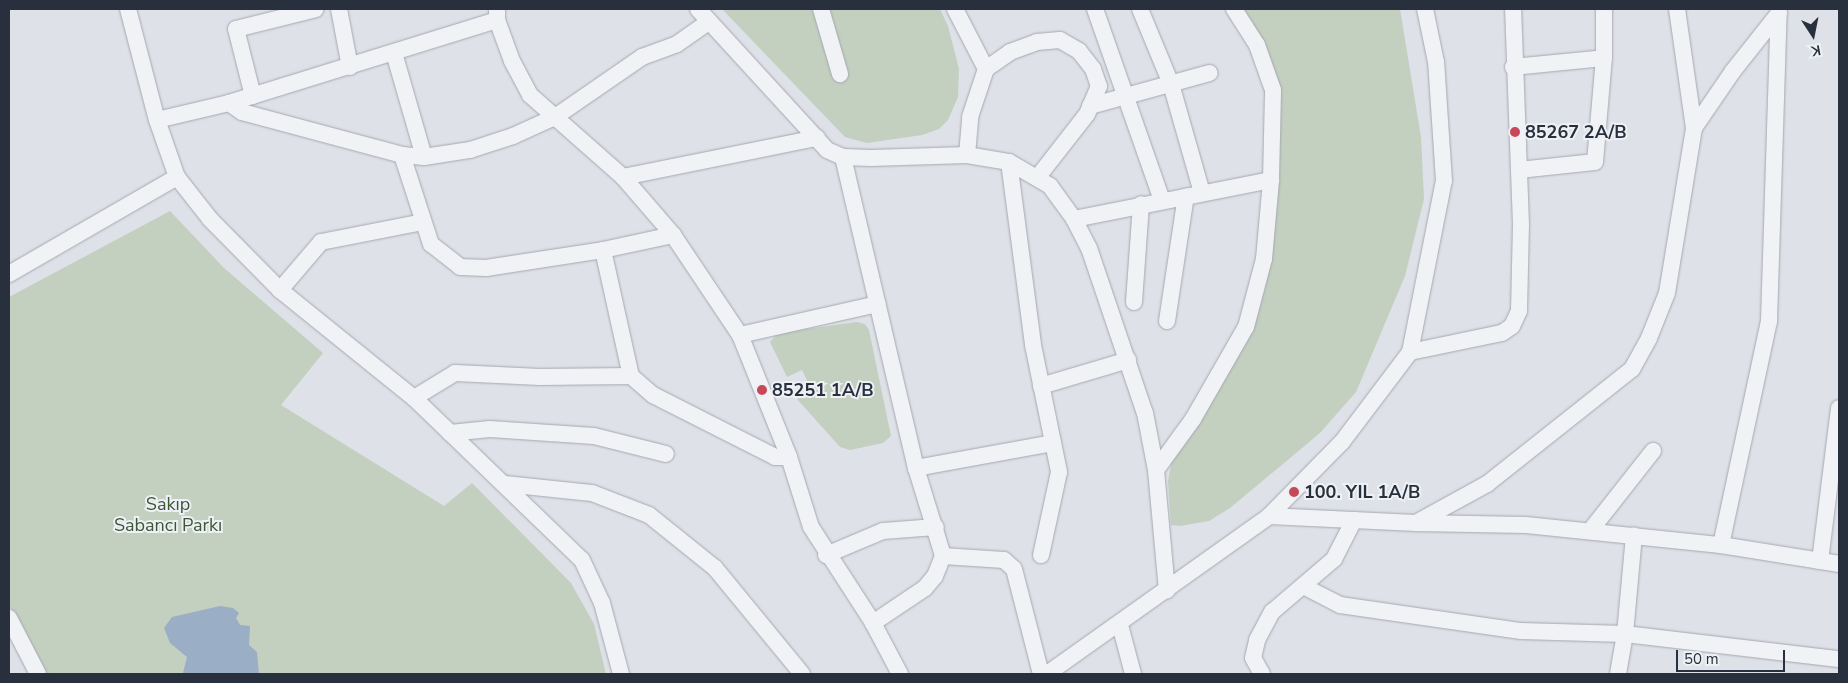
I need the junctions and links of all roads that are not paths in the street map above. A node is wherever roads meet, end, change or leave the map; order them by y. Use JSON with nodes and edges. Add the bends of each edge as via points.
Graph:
{"nodes":[{"id":1,"x":128,"y":9,"type":"edge"},
{"id":2,"x":316,"y":9,"type":"edge"},
{"id":3,"x":339,"y":9,"type":"edge"},
{"id":4,"x":698,"y":9,"type":"edge"},
{"id":5,"x":821,"y":9,"type":"edge"},
{"id":6,"x":955,"y":9,"type":"edge"},
{"id":7,"x":1094,"y":9,"type":"edge"},
{"id":8,"x":1140,"y":9,"type":"edge"},
{"id":9,"x":1234,"y":9,"type":"edge"},
{"id":10,"x":1425,"y":9,"type":"edge"},
{"id":11,"x":1513,"y":9,"type":"edge"},
{"id":12,"x":1604,"y":9,"type":"edge"},
{"id":13,"x":1677,"y":9,"type":"edge"},
{"id":14,"x":1779,"y":11,"type":"edge"},
{"id":15,"x":281,"y":13,"type":"edge"},
{"id":16,"x":497,"y":15,"type":"edge"},
{"id":17,"x":709,"y":22,"type":"junction"},
{"id":18,"x":394,"y":52,"type":"junction"},
{"id":19,"x":1604,"y":58,"type":"junction"},
{"id":20,"x":350,"y":67,"type":"junction"},
{"id":21,"x":1512,"y":67,"type":"junction"},
{"id":22,"x":986,"y":70,"type":"junction"},
{"id":23,"x":1210,"y":73,"type":"dead end"},
{"id":24,"x":840,"y":74,"type":"dead end"},
{"id":25,"x":1171,"y":84,"type":"junction"},
{"id":26,"x":253,"y":96,"type":"junction"},
{"id":27,"x":1128,"y":98,"type":"junction"},
{"id":28,"x":229,"y":103,"type":"junction"},
{"id":29,"x":1090,"y":106,"type":"junction"},
{"id":30,"x":554,"y":117,"type":"junction"},
{"id":31,"x":157,"y":120,"type":"junction"},
{"id":32,"x":1694,"y":128,"type":"junction"},
{"id":33,"x":817,"y":138,"type":"junction"},
{"id":34,"x":402,"y":155,"type":"junction"},
{"id":35,"x":967,"y":155,"type":"junction"},
{"id":36,"x":424,"y":157,"type":"junction"},
{"id":37,"x":843,"y":157,"type":"junction"},
{"id":38,"x":1009,"y":162,"type":"junction"},
{"id":39,"x":1519,"y":170,"type":"junction"},
{"id":40,"x":177,"y":177,"type":"junction"},
{"id":41,"x":623,"y":177,"type":"junction"},
{"id":42,"x":1037,"y":178,"type":"junction"},
{"id":43,"x":1271,"y":180,"type":"junction"},
{"id":44,"x":1194,"y":194,"type":"junction"},
{"id":45,"x":1162,"y":200,"type":"junction"},
{"id":46,"x":1141,"y":204,"type":"junction"},
{"id":47,"x":1074,"y":219,"type":"junction"},
{"id":48,"x":423,"y":222,"type":"junction"},
{"id":49,"x":673,"y":235,"type":"junction"},
{"id":50,"x":603,"y":250,"type":"junction"},
{"id":51,"x":9,"y":274,"type":"edge"},
{"id":52,"x":280,"y":290,"type":"junction"},
{"id":53,"x":1134,"y":302,"type":"dead end"},
{"id":54,"x":878,"y":304,"type":"junction"},
{"id":55,"x":1167,"y":321,"type":"dead end"},
{"id":56,"x":740,"y":335,"type":"junction"},
{"id":57,"x":1410,"y":352,"type":"junction"},
{"id":58,"x":1128,"y":360,"type":"junction"},
{"id":59,"x":630,"y":376,"type":"junction"},
{"id":60,"x":1041,"y":386,"type":"junction"},
{"id":61,"x":414,"y":398,"type":"junction"},
{"id":62,"x":1839,"y":408,"type":"edge"},
{"id":63,"x":450,"y":433,"type":"junction"},
{"id":64,"x":1053,"y":442,"type":"junction"},
{"id":65,"x":1653,"y":451,"type":"dead end"},
{"id":66,"x":666,"y":454,"type":"dead end"},
{"id":67,"x":789,"y":457,"type":"junction"},
{"id":68,"x":916,"y":468,"type":"junction"},
{"id":69,"x":1156,"y":470,"type":"junction"},
{"id":70,"x":505,"y":484,"type":"junction"},
{"id":71,"x":1269,"y":516,"type":"junction"},
{"id":72,"x":1354,"y":520,"type":"junction"},
{"id":73,"x":1416,"y":523,"type":"junction"},
{"id":74,"x":936,"y":527,"type":"junction"},
{"id":75,"x":1590,"y":532,"type":"junction"},
{"id":76,"x":1634,"y":535,"type":"junction"},
{"id":77,"x":1721,"y":545,"type":"junction"},
{"id":78,"x":826,"y":554,"type":"junction"},
{"id":79,"x":1042,"y":555,"type":"dead end"},
{"id":80,"x":943,"y":556,"type":"junction"},
{"id":81,"x":1820,"y":561,"type":"junction"},
{"id":82,"x":1839,"y":564,"type":"edge"},
{"id":83,"x":1303,"y":586,"type":"junction"},
{"id":84,"x":1167,"y":591,"type":"junction"},
{"id":85,"x":9,"y":618,"type":"edge"},
{"id":86,"x":873,"y":623,"type":"junction"},
{"id":87,"x":1120,"y":625,"type":"junction"},
{"id":88,"x":1625,"y":634,"type":"junction"},
{"id":89,"x":1839,"y":659,"type":"edge"},
{"id":90,"x":38,"y":674,"type":"edge"},
{"id":91,"x":621,"y":674,"type":"edge"},
{"id":92,"x":802,"y":674,"type":"edge"},
{"id":93,"x":900,"y":674,"type":"edge"},
{"id":94,"x":1041,"y":674,"type":"edge"},
{"id":95,"x":1047,"y":674,"type":"edge"},
{"id":96,"x":1133,"y":674,"type":"edge"},
{"id":97,"x":1262,"y":674,"type":"edge"},
{"id":98,"x":1618,"y":674,"type":"edge"}],
"edges":[{"from":1,"to":31,"type":"street"},
{"from":2,"to":15,"type":"street"},
{"from":3,"to":20,"type":"street"},
{"from":4,"to":17,"type":"street"},
{"from":5,"to":24,"type":"street"},
{"from":6,"to":22,"type":"street"},
{"from":7,"to":27,"type":"street","via":[[1108,53]]},
{"from":8,"to":25,"type":"street"},
{"from":9,"to":43,"type":"street","via":[[1257,45],[1273,90]]},
{"from":10,"to":57,"type":"street","via":[[1436,62],[1444,182]]},
{"from":11,"to":21,"type":"street"},
{"from":12,"to":19,"type":"street"},
{"from":13,"to":32,"type":"street"},
{"from":14,"to":32,"type":"street"},
{"from":14,"to":77,"type":"street","via":[[1769,321]]},
{"from":15,"to":26,"type":"street","via":[[236,30]]},
{"from":16,"to":18,"type":"street"},
{"from":16,"to":30,"type":"street","via":[[512,61],[530,95]]},
{"from":17,"to":30,"type":"street","via":[[677,44],[642,56]]},
{"from":17,"to":33,"type":"street"},
{"from":18,"to":20,"type":"street"},
{"from":18,"to":36,"type":"street"},
{"from":19,"to":21,"type":"street"},
{"from":19,"to":39,"type":"street","via":[[1595,162]]},
{"from":20,"to":26,"type":"street"},
{"from":21,"to":39,"type":"street"},
{"from":22,"to":29,"type":"street","via":[[1010,52],[1037,42],[1060,40],[1079,50],[1093,69],[1098,86]]},
{"from":22,"to":35,"type":"street","via":[[970,117]]},
{"from":23,"to":25,"type":"street"},
{"from":25,"to":27,"type":"street"},
{"from":25,"to":44,"type":"street"},
{"from":26,"to":28,"type":"street"},
{"from":27,"to":29,"type":"street"},
{"from":27,"to":45,"type":"street"},
{"from":28,"to":31,"type":"street"},
{"from":28,"to":34,"type":"street","via":[[242,112]]},
{"from":29,"to":42,"type":"street"},
{"from":30,"to":36,"type":"street","via":[[513,136],[470,150]]},
{"from":30,"to":41,"type":"street"},
{"from":31,"to":40,"type":"street"},
{"from":32,"to":73,"type":"street","via":[[1668,293],[1632,369],[1487,484]]},
{"from":33,"to":37,"type":"street","via":[[827,150]]},
{"from":33,"to":41,"type":"street"},
{"from":34,"to":36,"type":"street"},
{"from":34,"to":48,"type":"street"},
{"from":35,"to":37,"type":"street"},
{"from":35,"to":38,"type":"street"},
{"from":37,"to":54,"type":"street"},
{"from":38,"to":42,"type":"street"},
{"from":38,"to":60,"type":"street"},
{"from":39,"to":57,"type":"street","via":[[1519,311],[1512,326],[1502,333]]},
{"from":40,"to":51,"type":"street"},
{"from":40,"to":52,"type":"street","via":[[210,219]]},
{"from":41,"to":49,"type":"street"},
{"from":42,"to":47,"type":"street","via":[[1050,186]]},
{"from":43,"to":44,"type":"street"},
{"from":43,"to":69,"type":"street","via":[[1264,259],[1246,327],[1193,419]]},
{"from":44,"to":45,"type":"street"},
{"from":44,"to":55,"type":"street"},
{"from":45,"to":46,"type":"street"},
{"from":46,"to":47,"type":"street"},
{"from":46,"to":53,"type":"street"},
{"from":47,"to":58,"type":"street","via":[[1088,248]]},
{"from":48,"to":50,"type":"street","via":[[431,244],[460,267],[486,268]]},
{"from":48,"to":52,"type":"street","via":[[321,242]]},
{"from":49,"to":50,"type":"street"},
{"from":49,"to":56,"type":"street"},
{"from":50,"to":59,"type":"street"},
{"from":52,"to":61,"type":"street"},
{"from":54,"to":56,"type":"street"},
{"from":54,"to":68,"type":"street"},
{"from":56,"to":67,"type":"street"},
{"from":57,"to":71,"type":"street","via":[[1342,442]]},
{"from":58,"to":60,"type":"street"},
{"from":58,"to":69,"type":"street","via":[[1145,413]]},
{"from":59,"to":61,"type":"street","via":[[540,377],[454,372]]},
{"from":59,"to":67,"type":"street","via":[[652,395],[775,457]]},
{"from":60,"to":64,"type":"street"},
{"from":61,"to":63,"type":"street"},
{"from":62,"to":81,"type":"street"},
{"from":63,"to":66,"type":"street","via":[[490,429],[594,436]]},
{"from":63,"to":70,"type":"street"},
{"from":64,"to":68,"type":"street"},
{"from":64,"to":79,"type":"street","via":[[1059,472]]},
{"from":65,"to":75,"type":"street"},
{"from":67,"to":78,"type":"street","via":[[811,527]]},
{"from":68,"to":74,"type":"street"},
{"from":69,"to":84,"type":"street"},
{"from":70,"to":91,"type":"street","via":[[582,560],[602,603]]},
{"from":70,"to":92,"type":"street","via":[[592,493],[649,515],[715,568]]},
{"from":71,"to":72,"type":"street"},
{"from":71,"to":84,"type":"street"},
{"from":72,"to":73,"type":"street"},
{"from":72,"to":83,"type":"street","via":[[1334,559]]},
{"from":73,"to":75,"type":"street","via":[[1526,524]]},
{"from":74,"to":78,"type":"street","via":[[883,531]]},
{"from":74,"to":80,"type":"street"},
{"from":75,"to":76,"type":"street"},
{"from":76,"to":77,"type":"street"},
{"from":76,"to":88,"type":"street"},
{"from":77,"to":81,"type":"street"},
{"from":78,"to":86,"type":"street"},
{"from":80,"to":86,"type":"street","via":[[935,576],[925,588]]},
{"from":80,"to":94,"type":"street","via":[[1004,560],[1014,569]]},
{"from":81,"to":82,"type":"street"},
{"from":83,"to":88,"type":"street","via":[[1340,605],[1520,631]]},
{"from":83,"to":97,"type":"street","via":[[1272,612],[1257,640],[1253,658]]},
{"from":84,"to":87,"type":"street"},
{"from":85,"to":90,"type":"street"},
{"from":86,"to":93,"type":"street"},
{"from":87,"to":95,"type":"street"},
{"from":87,"to":96,"type":"street"},
{"from":88,"to":89,"type":"street"},
{"from":88,"to":98,"type":"street"}]}
